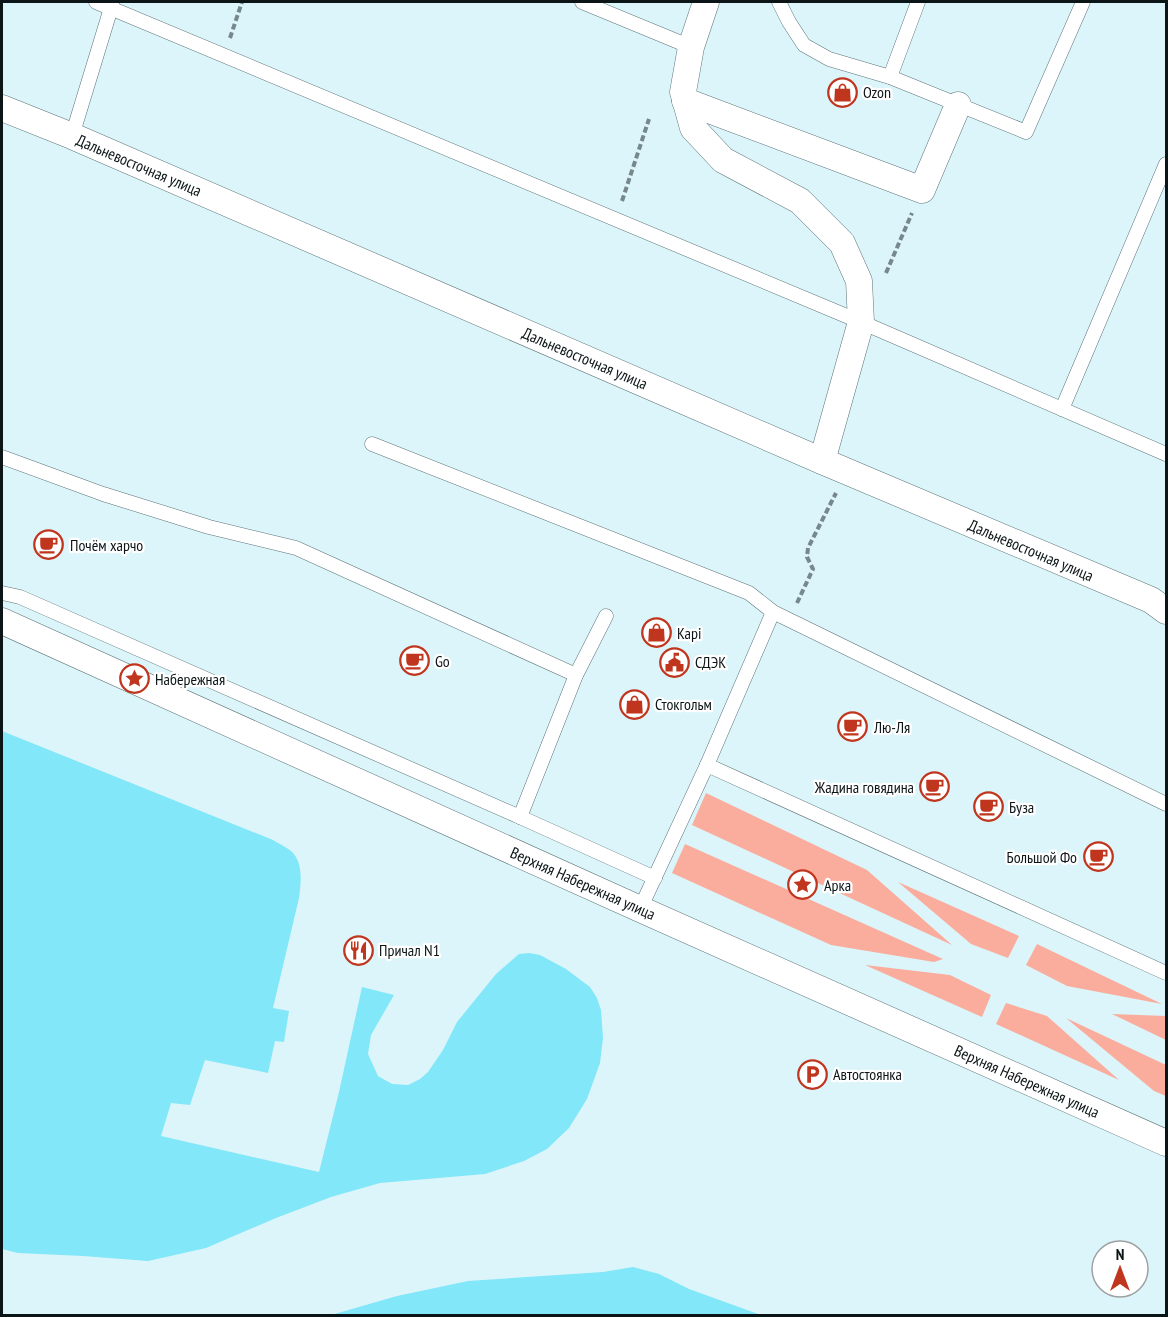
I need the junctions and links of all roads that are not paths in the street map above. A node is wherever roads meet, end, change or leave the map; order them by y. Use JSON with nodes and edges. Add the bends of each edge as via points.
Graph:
{"nodes":[{"id":1,"x":96,"y":2,"type":"edge"},
{"id":2,"x":582,"y":2,"type":"edge"},
{"id":3,"x":703,"y":2,"type":"edge"},
{"id":4,"x":779,"y":2,"type":"edge"},
{"id":5,"x":918,"y":2,"type":"edge"},
{"id":6,"x":1083,"y":2,"type":"edge"},
{"id":7,"x":111,"y":5,"type":"edge"},
{"id":8,"x":691,"y":47,"type":"junction"},
{"id":9,"x":890,"y":77,"type":"junction"},
{"id":10,"x":685,"y":101,"type":"junction"},
{"id":11,"x":958,"y":105,"type":"junction"},
{"id":12,"x":2,"y":108,"type":"edge"},
{"id":13,"x":72,"y":136,"type":"junction"},
{"id":14,"x":1167,"y":164,"type":"edge"},
{"id":15,"x":861,"y":322,"type":"junction"},
{"id":16,"x":1062,"y":409,"type":"junction"},
{"id":17,"x":372,"y":444,"type":"dead end"},
{"id":18,"x":1167,"y":454,"type":"edge"},
{"id":19,"x":2,"y":457,"type":"edge"},
{"id":20,"x":822,"y":461,"type":"junction"},
{"id":21,"x":2,"y":593,"type":"edge"},
{"id":22,"x":1167,"y":611,"type":"edge"},
{"id":23,"x":772,"y":612,"type":"junction"},
{"id":24,"x":606,"y":616,"type":"dead end"},
{"id":25,"x":2,"y":621,"type":"edge"},
{"id":26,"x":576,"y":675,"type":"junction"},
{"id":27,"x":707,"y":765,"type":"junction"},
{"id":28,"x":1167,"y":804,"type":"edge"},
{"id":29,"x":520,"y":817,"type":"junction"},
{"id":30,"x":655,"y":878,"type":"junction"},
{"id":31,"x":640,"y":909,"type":"junction"},
{"id":32,"x":1167,"y":973,"type":"edge"},
{"id":33,"x":1167,"y":1143,"type":"edge"}],
"edges":[{"from":1,"to":7,"type":"lane"},
{"from":2,"to":8,"type":"lane"},
{"from":3,"to":8,"type":"street"},
{"from":4,"to":9,"type":"lane","via":[[804,45],[829,58]]},
{"from":5,"to":9,"type":"lane"},
{"from":6,"to":11,"type":"lane","via":[[1026,132]]},
{"from":7,"to":13,"type":"lane"},
{"from":7,"to":15,"type":"lane"},
{"from":8,"to":10,"type":"street"},
{"from":9,"to":11,"type":"lane"},
{"from":10,"to":11,"type":"street","via":[[922,190]]},
{"from":10,"to":15,"type":"street","via":[[693,128],[723,160],[800,201],[842,243],[859,281]]},
{"from":12,"to":13,"type":"street","name":"Дальневосточная улица"},
{"from":13,"to":20,"type":"street","name":"Дальневосточная улица"},
{"from":14,"to":16,"type":"lane"},
{"from":15,"to":16,"type":"lane"},
{"from":15,"to":20,"type":"street"},
{"from":16,"to":18,"type":"lane"},
{"from":17,"to":23,"type":"lane","via":[[749,593]]},
{"from":19,"to":26,"type":"lane","via":[[209,527],[296,548]]},
{"from":20,"to":22,"type":"street","name":"Дальневосточная улица","via":[[1151,600]]},
{"from":21,"to":29,"type":"lane","via":[[20,597]]},
{"from":23,"to":27,"type":"lane"},
{"from":23,"to":28,"type":"lane"},
{"from":24,"to":26,"type":"lane"},
{"from":25,"to":31,"type":"street","name":"Верхняя Набережная улица"},
{"from":26,"to":29,"type":"lane"},
{"from":27,"to":30,"type":"lane"},
{"from":27,"to":32,"type":"lane"},
{"from":29,"to":30,"type":"lane"},
{"from":30,"to":31,"type":"lane"},
{"from":31,"to":33,"type":"street","name":"Верхняя Набережная улица"}]}
